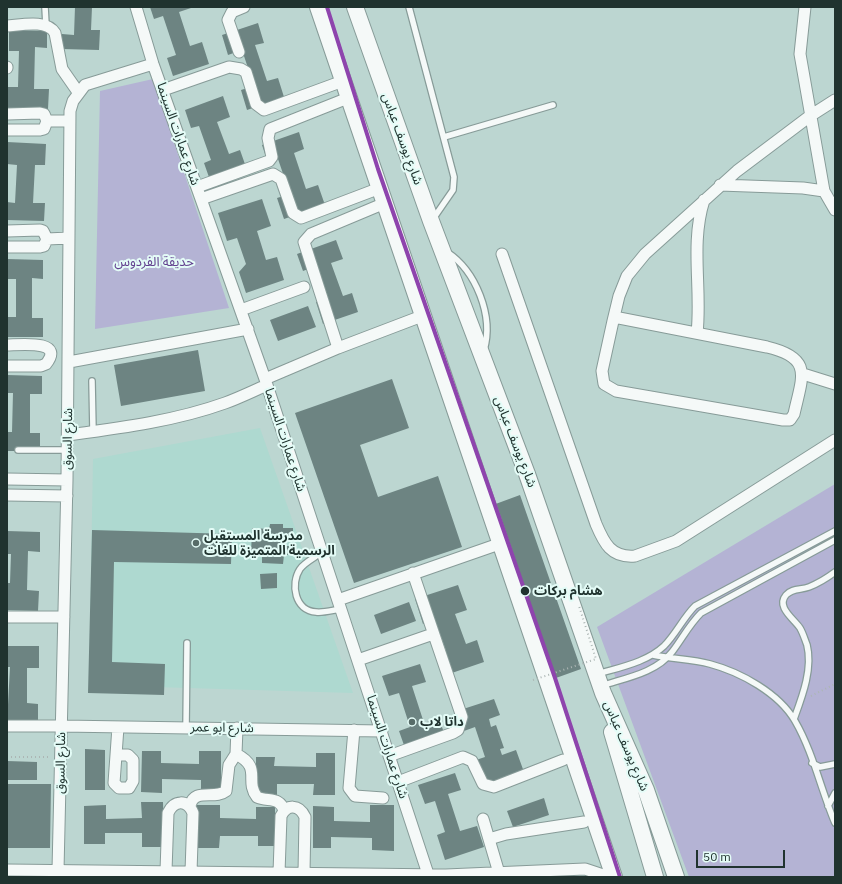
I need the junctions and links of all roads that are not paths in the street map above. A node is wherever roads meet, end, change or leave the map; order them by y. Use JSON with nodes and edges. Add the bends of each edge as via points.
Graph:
{"nodes":[{"id":1,"x":45,"y":7,"type":"edge"},
{"id":2,"x":136,"y":7,"type":"edge"},
{"id":3,"x":244,"y":7,"type":"edge"},
{"id":4,"x":318,"y":7,"type":"edge"},
{"id":5,"x":355,"y":7,"type":"edge"},
{"id":6,"x":408,"y":7,"type":"edge"},
{"id":7,"x":805,"y":7,"type":"edge"},
{"id":8,"x":46,"y":25,"type":"junction"},
{"id":9,"x":7,"y":26,"type":"edge"},
{"id":10,"x":239,"y":52,"type":"dead end"},
{"id":11,"x":154,"y":64,"type":"junction"},
{"id":12,"x":342,"y":81,"type":"junction"},
{"id":13,"x":163,"y":90,"type":"junction"},
{"id":14,"x":78,"y":92,"type":"junction"},
{"id":15,"x":348,"y":98,"type":"junction"},
{"id":16,"x":835,"y":100,"type":"edge"},
{"id":17,"x":553,"y":106,"type":"dead end"},
{"id":18,"x":7,"y":114,"type":"edge"},
{"id":19,"x":810,"y":116,"type":"junction"},
{"id":20,"x":47,"y":121,"type":"junction"},
{"id":21,"x":69,"y":121,"type":"junction"},
{"id":22,"x":7,"y":130,"type":"edge"},
{"id":23,"x":444,"y":137,"type":"junction"},
{"id":24,"x":720,"y":185,"type":"junction"},
{"id":25,"x":197,"y":187,"type":"junction"},
{"id":26,"x":824,"y":191,"type":"junction"},
{"id":27,"x":382,"y":196,"type":"junction"},
{"id":28,"x":201,"y":199,"type":"junction"},
{"id":29,"x":704,"y":199,"type":"junction"},
{"id":30,"x":835,"y":210,"type":"edge"},
{"id":31,"x":431,"y":221,"type":"junction"},
{"id":32,"x":7,"y":231,"type":"edge"},
{"id":33,"x":69,"y":238,"type":"junction"},
{"id":34,"x":47,"y":239,"type":"junction"},
{"id":35,"x":7,"y":247,"type":"edge"},
{"id":36,"x":502,"y":254,"type":"dead end"},
{"id":37,"x":304,"y":287,"type":"dead end"},
{"id":38,"x":241,"y":310,"type":"junction"},
{"id":39,"x":422,"y":316,"type":"junction"},
{"id":40,"x":614,"y":317,"type":"junction"},
{"id":41,"x":248,"y":329,"type":"junction"},
{"id":42,"x":697,"y":333,"type":"junction"},
{"id":43,"x":7,"y":345,"type":"edge"},
{"id":44,"x":338,"y":348,"type":"junction"},
{"id":45,"x":50,"y":355,"type":"junction"},
{"id":46,"x":69,"y":358,"type":"junction"},
{"id":47,"x":7,"y":366,"type":"edge"},
{"id":48,"x":802,"y":374,"type":"junction"},
{"id":49,"x":92,"y":381,"type":"dead end"},
{"id":50,"x":266,"y":382,"type":"junction"},
{"id":51,"x":835,"y":384,"type":"edge"},
{"id":52,"x":93,"y":431,"type":"junction"},
{"id":53,"x":68,"y":435,"type":"junction"},
{"id":54,"x":835,"y":440,"type":"edge"},
{"id":55,"x":18,"y":450,"type":"dead end"},
{"id":56,"x":68,"y":450,"type":"junction"},
{"id":57,"x":7,"y":479,"type":"edge"},
{"id":58,"x":67,"y":480,"type":"junction"},
{"id":59,"x":7,"y":495,"type":"edge"},
{"id":60,"x":67,"y":496,"type":"junction"},
{"id":61,"x":835,"y":531,"type":"edge"},
{"id":62,"x":835,"y":540,"type":"edge"},
{"id":63,"x":499,"y":544,"type":"junction"},
{"id":64,"x":322,"y":552,"type":"junction"},
{"id":65,"x":835,"y":572,"type":"edge"},
{"id":66,"x":413,"y":573,"type":"junction"},
{"id":67,"x":339,"y":604,"type":"junction"},
{"id":68,"x":7,"y":617,"type":"edge"},
{"id":69,"x":64,"y":617,"type":"junction"},
{"id":70,"x":433,"y":634,"type":"junction"},
{"id":71,"x":187,"y":642,"type":"dead end"},
{"id":72,"x":653,"y":655,"type":"junction"},
{"id":73,"x":667,"y":658,"type":"junction"},
{"id":74,"x":358,"y":660,"type":"junction"},
{"id":75,"x":600,"y":684,"type":"junction"},
{"id":76,"x":550,"y":688,"type":"junction"},
{"id":77,"x":794,"y":719,"type":"junction"},
{"id":78,"x":7,"y":726,"type":"edge"},
{"id":79,"x":62,"y":726,"type":"junction"},
{"id":80,"x":118,"y":727,"type":"junction"},
{"id":81,"x":186,"y":728,"type":"junction"},
{"id":82,"x":237,"y":728,"type":"junction"},
{"id":83,"x":354,"y":730,"type":"junction"},
{"id":84,"x":382,"y":731,"type":"junction"},
{"id":85,"x":236,"y":754,"type":"junction"},
{"id":86,"x":117,"y":755,"type":"dead end"},
{"id":87,"x":389,"y":756,"type":"junction"},
{"id":88,"x":563,"y":760,"type":"junction"},
{"id":89,"x":812,"y":763,"type":"junction"},
{"id":90,"x":835,"y":764,"type":"edge"},
{"id":91,"x":398,"y":782,"type":"junction"},
{"id":92,"x":835,"y":793,"type":"edge"},
{"id":93,"x":383,"y":798,"type":"dead end"},
{"id":94,"x":190,"y":806,"type":"junction"},
{"id":95,"x":828,"y":806,"type":"junction"},
{"id":96,"x":284,"y":810,"type":"junction"},
{"id":97,"x":483,"y":819,"type":"dead end"},
{"id":98,"x":584,"y":822,"type":"junction"},
{"id":99,"x":835,"y":823,"type":"edge"},
{"id":100,"x":489,"y":839,"type":"junction"},
{"id":101,"x":7,"y":870,"type":"edge"},
{"id":102,"x":58,"y":870,"type":"junction"},
{"id":103,"x":166,"y":871,"type":"junction"},
{"id":104,"x":191,"y":872,"type":"junction"},
{"id":105,"x":279,"y":872,"type":"junction"},
{"id":106,"x":304,"y":873,"type":"junction"},
{"id":107,"x":499,"y":873,"type":"junction"},
{"id":108,"x":428,"y":874,"type":"junction"},
{"id":109,"x":607,"y":876,"type":"edge"},
{"id":110,"x":655,"y":877,"type":"edge"},
{"id":111,"x":676,"y":877,"type":"edge"}],
"edges":[{"from":1,"to":8,"type":"lane"},
{"from":2,"to":11,"type":"street","name":"شارع عمارات السينما"},
{"from":3,"to":10,"type":"street","via":[[232,12],[228,20]]},
{"from":4,"to":12,"type":"main road"},
{"from":5,"to":31,"type":"main road","name":"شارع يوسف عباس"},
{"from":6,"to":23,"type":"lane"},
{"from":7,"to":19,"type":"street","via":[[800,54]]},
{"from":8,"to":9,"type":"street"},
{"from":8,"to":14,"type":"street","via":[[55,33],[62,69]]},
{"from":11,"to":13,"type":"street","name":"شارع عمارات السينما"},
{"from":11,"to":14,"type":"street","via":[[85,85]]},
{"from":12,"to":13,"type":"street","via":[[264,110],[256,104],[246,72],[235,67]]},
{"from":12,"to":15,"type":"main road"},
{"from":13,"to":25,"type":"street","name":"شارع عمارات السينما"},
{"from":14,"to":21,"type":"street","name":"شارع السوق","via":[[70,111]]},
{"from":15,"to":25,"type":"street","via":[[270,129],[268,138],[272,157],[269,161]]},
{"from":15,"to":27,"type":"main road"},
{"from":16,"to":19,"type":"street"},
{"from":17,"to":23,"type":"lane"},
{"from":18,"to":20,"type":"street","via":[[40,113],[44,114]]},
{"from":19,"to":24,"type":"street"},
{"from":19,"to":26,"type":"street"},
{"from":20,"to":21,"type":"street"},
{"from":20,"to":22,"type":"street","via":[[44,129],[40,130]]},
{"from":21,"to":33,"type":"street","name":"شارع السوق"},
{"from":23,"to":31,"type":"lane","via":[[454,185],[449,197]]},
{"from":24,"to":26,"type":"street","via":[[791,187]]},
{"from":24,"to":29,"type":"street"},
{"from":25,"to":28,"type":"street","name":"شارع عمارات السينما"},
{"from":26,"to":30,"type":"street"},
{"from":27,"to":28,"type":"street","via":[[301,218],[293,213],[281,179],[273,174]]},
{"from":27,"to":39,"type":"main road"},
{"from":27,"to":44,"type":"street","via":[[310,234],[304,242]]},
{"from":28,"to":38,"type":"street","name":"شارع عمارات السينما"},
{"from":29,"to":40,"type":"street","via":[[634,266],[619,296]]},
{"from":29,"to":42,"type":"street","via":[[697,230]]},
{"from":31,"to":75,"type":"main road","name":"شارع يوسف عباس","via":[[527,474]]},
{"from":32,"to":34,"type":"street","via":[[40,230]]},
{"from":33,"to":34,"type":"street"},
{"from":33,"to":46,"type":"street","name":"شارع السوق"},
{"from":34,"to":35,"type":"street","via":[[44,246],[40,247]]},
{"from":36,"to":54,"type":"street","via":[[596,524],[613,553],[635,556],[676,541]]},
{"from":37,"to":38,"type":"street"},
{"from":38,"to":41,"type":"street","name":"شارع عمارات السينما"},
{"from":39,"to":44,"type":"street"},
{"from":39,"to":63,"type":"main road"},
{"from":40,"to":42,"type":"street"},
{"from":40,"to":48,"type":"street","via":[[602,378],[608,387],[616,391],[790,420],[794,414]]},
{"from":41,"to":46,"type":"street"},
{"from":41,"to":50,"type":"street","name":"شارع عمارات السينما"},
{"from":42,"to":48,"type":"street","via":[[780,350],[797,361]]},
{"from":43,"to":45,"type":"street","via":[[41,344],[49,350]]},
{"from":44,"to":50,"type":"street"},
{"from":45,"to":46,"type":"street"},
{"from":45,"to":47,"type":"street","via":[[46,364],[41,366]]},
{"from":46,"to":53,"type":"street","name":"شارع السوق"},
{"from":48,"to":51,"type":"street"},
{"from":49,"to":52,"type":"lane"},
{"from":50,"to":52,"type":"street","via":[[225,403],[138,424]]},
{"from":50,"to":64,"type":"street","name":"شارع عمارات السينما"},
{"from":52,"to":53,"type":"street"},
{"from":53,"to":56,"type":"street","name":"شارع السوق"},
{"from":55,"to":56,"type":"lane"},
{"from":56,"to":58,"type":"street","name":"شارع السوق"},
{"from":57,"to":58,"type":"street"},
{"from":58,"to":60,"type":"street","name":"شارع السوق"},
{"from":59,"to":60,"type":"street"},
{"from":60,"to":69,"type":"street","name":"شارع السوق"},
{"from":61,"to":72,"type":"lane","via":[[695,606],[685,615],[665,645]]},
{"from":62,"to":73,"type":"lane","via":[[706,610],[692,621]]},
{"from":63,"to":66,"type":"street"},
{"from":63,"to":76,"type":"main road"},
{"from":64,"to":67,"type":"street","name":"شارع عمارات السينما"},
{"from":64,"to":67,"type":"lane","via":[[301,568],[294,588],[297,598],[302,605],[316,612]]},
{"from":65,"to":77,"type":"lane","via":[[808,588],[793,590],[784,599],[785,611],[800,629],[807,645],[809,662]]},
{"from":66,"to":67,"type":"street"},
{"from":66,"to":70,"type":"street"},
{"from":67,"to":74,"type":"street","name":"شارع عمارات السينما"},
{"from":68,"to":69,"type":"street"},
{"from":69,"to":79,"type":"street","name":"شارع السوق"},
{"from":70,"to":74,"type":"street"},
{"from":70,"to":87,"type":"street","via":[[462,717],[461,724],[453,733]]},
{"from":71,"to":81,"type":"lane"},
{"from":72,"to":73,"type":"lane"},
{"from":72,"to":75,"type":"lane"},
{"from":73,"to":75,"type":"lane","via":[[650,669]]},
{"from":73,"to":77,"type":"lane","via":[[708,663],[747,678],[775,699]]},
{"from":74,"to":84,"type":"street","name":"شارع عمارات السينما"},
{"from":75,"to":110,"type":"main road","via":[[619,762]]},
{"from":75,"to":111,"type":"main road","name":"شارع يوسف عباس","via":[[646,790]]},
{"from":76,"to":88,"type":"main road","via":[[550,719]]},
{"from":76,"to":109,"type":"main road"},
{"from":77,"to":89,"type":"lane"},
{"from":78,"to":79,"type":"street","name":"شارع ابو عمر"},
{"from":79,"to":80,"type":"street","name":"شارع ابو عمر"},
{"from":79,"to":102,"type":"street","name":"شارع السوق"},
{"from":80,"to":81,"type":"street","name":"شارع ابو عمر"},
{"from":80,"to":86,"type":"street"},
{"from":81,"to":82,"type":"street","name":"شارع ابو عمر"},
{"from":82,"to":83,"type":"street","name":"شارع ابو عمر"},
{"from":82,"to":85,"type":"street"},
{"from":83,"to":84,"type":"street","name":"شارع ابو عمر"},
{"from":83,"to":93,"type":"street","via":[[349,788],[355,796]]},
{"from":84,"to":87,"type":"street","name":"شارع عمارات السينما"},
{"from":85,"to":94,"type":"street","via":[[229,765],[226,791],[222,794],[196,796]]},
{"from":85,"to":96,"type":"street","via":[[248,761],[251,766],[253,792],[257,797],[278,801]]},
{"from":87,"to":91,"type":"street","name":"شارع عمارات السينما"},
{"from":88,"to":91,"type":"street","via":[[494,787],[483,784],[472,762],[463,757]]},
{"from":88,"to":98,"type":"main road"},
{"from":89,"to":90,"type":"lane","via":[[820,767]]},
{"from":89,"to":95,"type":"lane"},
{"from":91,"to":108,"type":"street","name":"شارع عمارات السينما"},
{"from":92,"to":95,"type":"lane"},
{"from":94,"to":103,"type":"street","via":[[177,803],[171,806],[168,813]]},
{"from":94,"to":104,"type":"street","via":[[193,813]]},
{"from":95,"to":99,"type":"lane"},
{"from":96,"to":105,"type":"street","via":[[281,816]]},
{"from":96,"to":106,"type":"street","via":[[297,807],[306,816]]},
{"from":97,"to":100,"type":"street"},
{"from":98,"to":100,"type":"street"},
{"from":98,"to":109,"type":"main road"},
{"from":100,"to":107,"type":"street"},
{"from":101,"to":102,"type":"street"},
{"from":102,"to":103,"type":"street"},
{"from":103,"to":104,"type":"street"},
{"from":104,"to":105,"type":"street"},
{"from":105,"to":106,"type":"street"},
{"from":106,"to":108,"type":"street"},
{"from":107,"to":108,"type":"street"},
{"from":107,"to":109,"type":"street","via":[[585,869]]}]}
